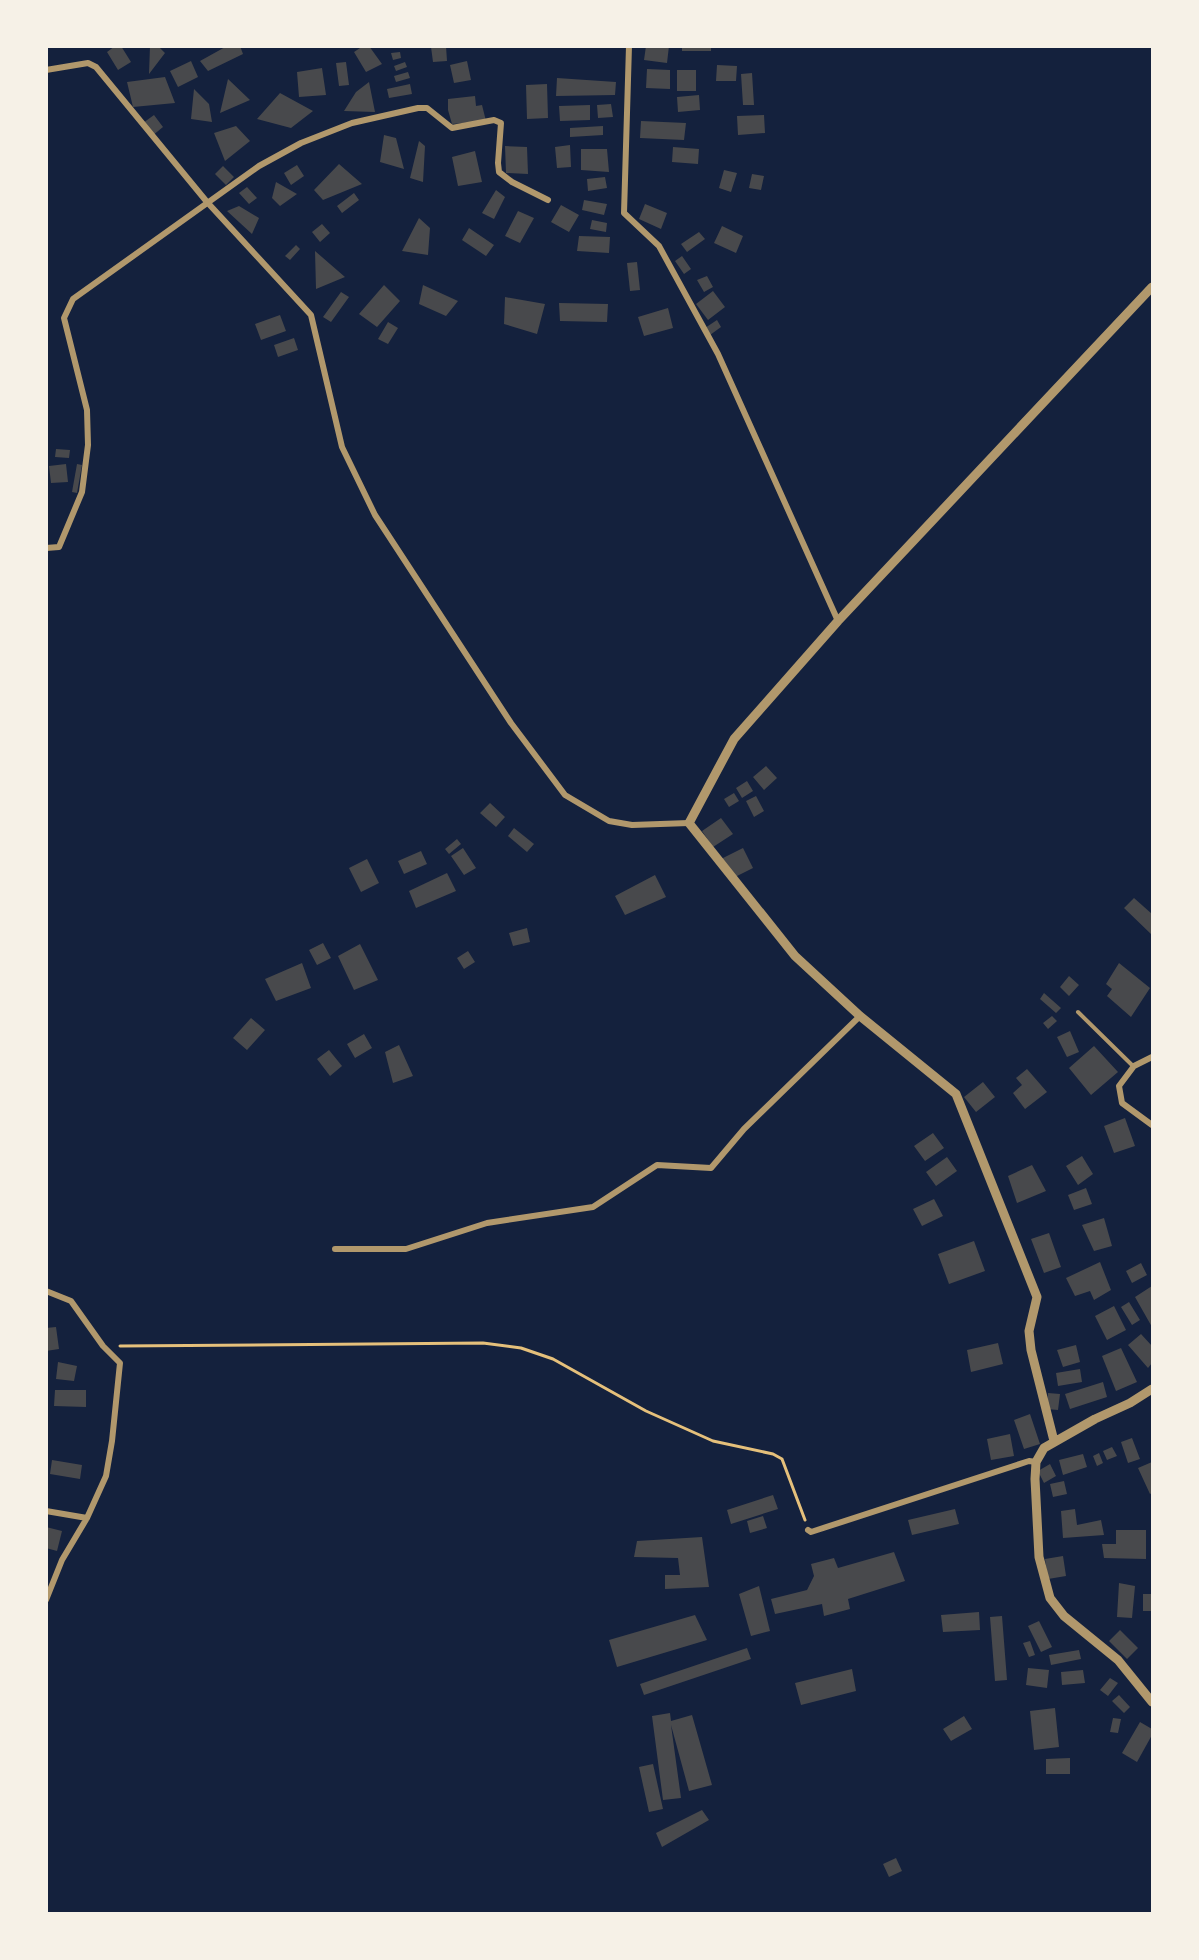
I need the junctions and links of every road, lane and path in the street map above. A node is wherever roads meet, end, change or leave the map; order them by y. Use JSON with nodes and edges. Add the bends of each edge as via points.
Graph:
{"nodes":[{"id":1,"x":629,"y":46,"type":"edge"},
{"id":2,"x":46,"y":70,"type":"edge"},
{"id":3,"x":548,"y":200,"type":"dead end"},
{"id":4,"x":207,"y":202,"type":"junction"},
{"id":5,"x":1152,"y":287,"type":"edge"},
{"id":6,"x":46,"y":548,"type":"edge"},
{"id":7,"x":838,"y":621,"type":"junction"},
{"id":8,"x":689,"y":823,"type":"junction"},
{"id":9,"x":1078,"y":1012,"type":"dead end"},
{"id":10,"x":860,"y":1016,"type":"junction"},
{"id":11,"x":1152,"y":1057,"type":"edge"},
{"id":12,"x":1134,"y":1066,"type":"junction"},
{"id":13,"x":1152,"y":1125,"type":"edge"},
{"id":14,"x":334,"y":1250,"type":"dead end"},
{"id":15,"x":46,"y":1291,"type":"edge"},
{"id":16,"x":103,"y":1347,"type":"junction"},
{"id":17,"x":1152,"y":1389,"type":"edge"},
{"id":18,"x":1054,"y":1441,"type":"junction"},
{"id":19,"x":1036,"y":1462,"type":"junction"},
{"id":20,"x":46,"y":1511,"type":"edge"},
{"id":21,"x":87,"y":1518,"type":"junction"},
{"id":22,"x":808,"y":1530,"type":"joint"},
{"id":23,"x":46,"y":1600,"type":"edge"},
{"id":24,"x":1152,"y":1702,"type":"edge"}],
"edges":[{"from":1,"to":7,"type":"street","via":[[624,213],[659,246],[718,354]]},
{"from":2,"to":4,"type":"street","via":[[88,63],[96,67]]},
{"from":3,"to":4,"type":"street","via":[[499,172],[501,123],[494,120],[452,128],[427,108],[418,108],[352,123],[301,143],[258,166]]},
{"from":4,"to":6,"type":"street","via":[[73,299],[64,318],[87,410],[88,445],[82,492],[59,547]]},
{"from":4,"to":8,"type":"street","via":[[311,315],[342,447],[375,515],[511,723],[565,795],[609,821],[632,825]]},
{"from":5,"to":7,"type":"street"},
{"from":7,"to":8,"type":"street","via":[[734,739]]},
{"from":8,"to":10,"type":"street","via":[[795,956]]},
{"from":9,"to":12,"type":"lane"},
{"from":10,"to":14,"type":"street","via":[[744,1130],[711,1168],[657,1165],[593,1207],[487,1223],[406,1250]]},
{"from":10,"to":18,"type":"street","via":[[956,1094],[1037,1297],[1030,1341]]},
{"from":11,"to":12,"type":"street"},
{"from":12,"to":13,"type":"street","via":[[1119,1086],[1122,1103]]},
{"from":15,"to":16,"type":"street","via":[[71,1300]]},
{"from":16,"to":21,"type":"street","via":[[120,1363],[106,1476]]},
{"from":16,"to":22,"type":"path","via":[[483,1343],[521,1348],[553,1359],[646,1411],[713,1441],[782,1459]]},
{"from":17,"to":18,"type":"street"},
{"from":18,"to":19,"type":"street","via":[[1044,1448]]},
{"from":19,"to":22,"type":"street"},
{"from":19,"to":24,"type":"street","via":[[1039,1557],[1050,1598],[1064,1616],[1118,1660]]},
{"from":20,"to":21,"type":"street"},
{"from":21,"to":23,"type":"street","via":[[62,1560]]}]}
